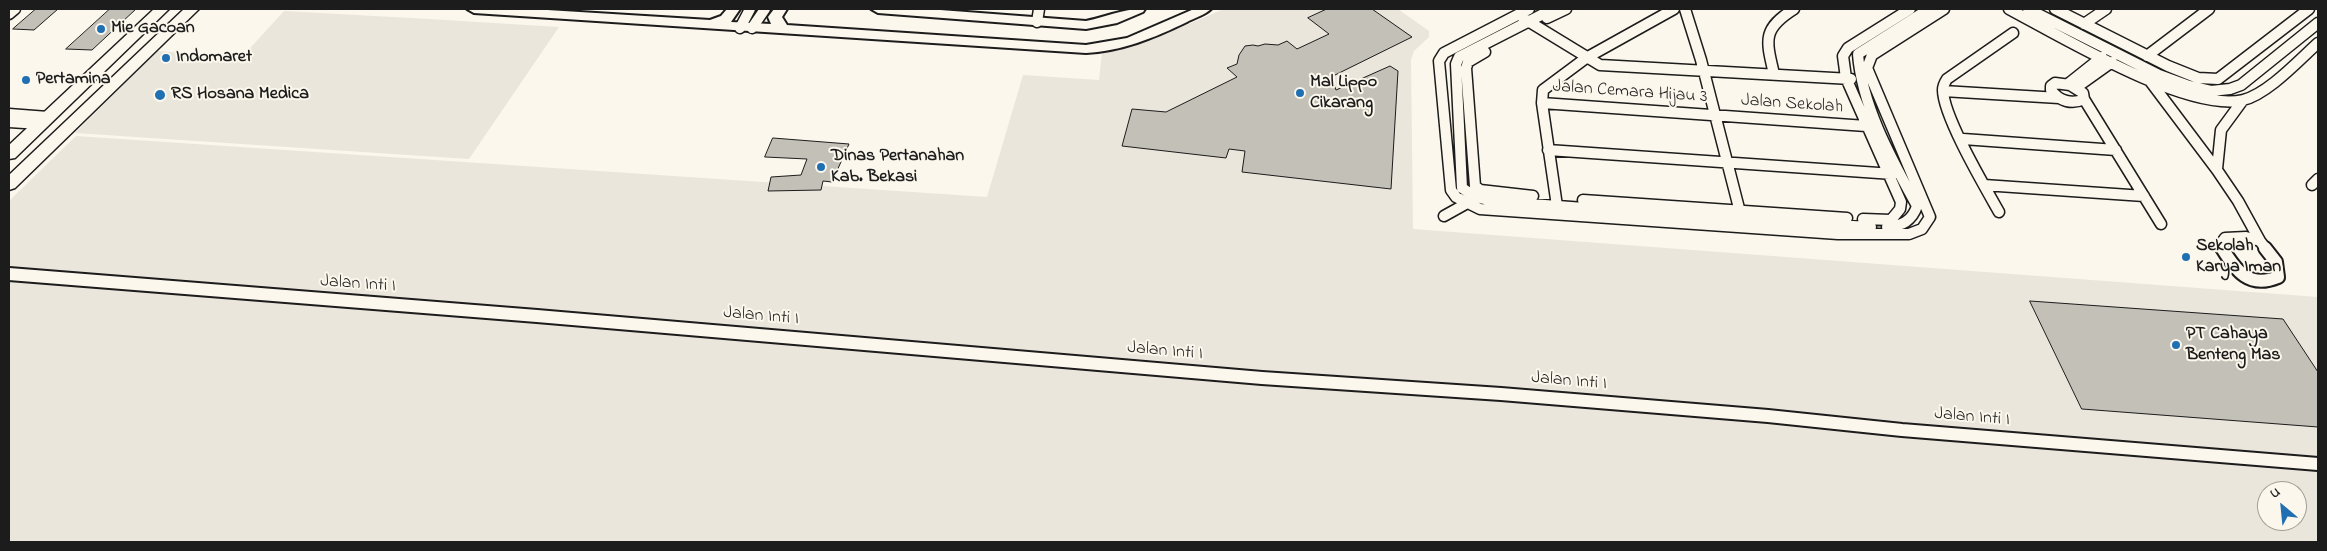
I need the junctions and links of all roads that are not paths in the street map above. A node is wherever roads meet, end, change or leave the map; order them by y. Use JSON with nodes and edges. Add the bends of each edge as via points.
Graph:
{"nodes":[{"id":1,"x":15,"y":9,"type":"edge"},
{"id":2,"x":162,"y":9,"type":"edge"},
{"id":3,"x":192,"y":9,"type":"edge"},
{"id":4,"x":474,"y":9,"type":"edge"},
{"id":5,"x":734,"y":9,"type":"edge"},
{"id":6,"x":750,"y":9,"type":"edge"},
{"id":7,"x":765,"y":9,"type":"edge"},
{"id":8,"x":781,"y":9,"type":"edge"},
{"id":9,"x":878,"y":9,"type":"edge"},
{"id":10,"x":1138,"y":9,"type":"edge"},
{"id":11,"x":1204,"y":9,"type":"edge"},
{"id":12,"x":1529,"y":9,"type":"edge"},
{"id":13,"x":1553,"y":9,"type":"edge"},
{"id":14,"x":1566,"y":9,"type":"edge"},
{"id":15,"x":1674,"y":9,"type":"edge"},
{"id":16,"x":1685,"y":9,"type":"edge"},
{"id":17,"x":1794,"y":9,"type":"edge"},
{"id":18,"x":1929,"y":9,"type":"edge"},
{"id":19,"x":1944,"y":9,"type":"edge"},
{"id":20,"x":2009,"y":9,"type":"edge"},
{"id":21,"x":2054,"y":9,"type":"edge"},
{"id":22,"x":2106,"y":9,"type":"edge"},
{"id":23,"x":2208,"y":9,"type":"edge"},
{"id":24,"x":2309,"y":9,"type":"edge"},
{"id":25,"x":9,"y":14,"type":"edge"},
{"id":26,"x":2031,"y":14,"type":"edge"},
{"id":27,"x":1038,"y":15,"type":"edge"},
{"id":28,"x":1518,"y":15,"type":"junction"},
{"id":29,"x":1917,"y":16,"type":"edge"},
{"id":30,"x":1532,"y":23,"type":"junction"},
{"id":31,"x":2318,"y":23,"type":"edge"},
{"id":32,"x":2084,"y":24,"type":"junction"},
{"id":33,"x":707,"y":25,"type":"junction"},
{"id":34,"x":746,"y":28,"type":"junction"},
{"id":35,"x":784,"y":30,"type":"junction"},
{"id":36,"x":2314,"y":32,"type":"edge"},
{"id":37,"x":2012,"y":33,"type":"dead end"},
{"id":38,"x":1866,"y":37,"type":"junction"},
{"id":39,"x":1876,"y":42,"type":"junction"},
{"id":40,"x":2318,"y":43,"type":"edge"},
{"id":41,"x":2147,"y":56,"type":"junction"},
{"id":42,"x":2102,"y":57,"type":"junction"},
{"id":43,"x":1586,"y":58,"type":"junction"},
{"id":44,"x":2112,"y":62,"type":"junction"},
{"id":45,"x":1703,"y":70,"type":"junction"},
{"id":46,"x":1774,"y":74,"type":"junction"},
{"id":47,"x":2224,"y":76,"type":"junction"},
{"id":48,"x":1846,"y":78,"type":"junction"},
{"id":49,"x":1860,"y":79,"type":"junction"},
{"id":50,"x":1874,"y":81,"type":"junction"},
{"id":51,"x":2150,"y":81,"type":"junction"},
{"id":52,"x":2241,"y":85,"type":"junction"},
{"id":53,"x":2072,"y":86,"type":"junction"},
{"id":54,"x":1943,"y":91,"type":"junction"},
{"id":55,"x":2059,"y":98,"type":"junction"},
{"id":56,"x":2084,"y":99,"type":"junction"},
{"id":57,"x":2243,"y":100,"type":"junction"},
{"id":58,"x":1542,"y":103,"type":"junction"},
{"id":59,"x":9,"y":114,"type":"edge"},
{"id":60,"x":1716,"y":116,"type":"junction"},
{"id":61,"x":44,"y":121,"type":"junction"},
{"id":62,"x":9,"y":122,"type":"edge"},
{"id":63,"x":1866,"y":126,"type":"junction"},
{"id":64,"x":1963,"y":140,"type":"junction"},
{"id":65,"x":1548,"y":150,"type":"junction"},
{"id":66,"x":2116,"y":150,"type":"junction"},
{"id":67,"x":1889,"y":151,"type":"junction"},
{"id":68,"x":1902,"y":152,"type":"junction"},
{"id":69,"x":9,"y":154,"type":"edge"},
{"id":70,"x":1728,"y":162,"type":"junction"},
{"id":71,"x":2217,"y":169,"type":"junction"},
{"id":72,"x":1887,"y":174,"type":"junction"},
{"id":73,"x":1900,"y":175,"type":"junction"},
{"id":74,"x":9,"y":184,"type":"edge"},
{"id":75,"x":1984,"y":185,"type":"junction"},
{"id":76,"x":2144,"y":196,"type":"junction"},
{"id":77,"x":1474,"y":197,"type":"junction"},
{"id":78,"x":1556,"y":202,"type":"junction"},
{"id":79,"x":1999,"y":212,"type":"dead end"},
{"id":80,"x":1741,"y":215,"type":"junction"},
{"id":81,"x":1444,"y":216,"type":"dead end"},
{"id":82,"x":1661,"y":218,"type":"junction"},
{"id":83,"x":2161,"y":224,"type":"dead end"},
{"id":84,"x":1836,"y":229,"type":"junction"},
{"id":85,"x":2260,"y":241,"type":"junction"},
{"id":86,"x":9,"y":274,"type":"edge"},
{"id":87,"x":2318,"y":464,"type":"edge"}],
"edges":[{"from":1,"to":25,"type":"street"},
{"from":2,"to":61,"type":"main road"},
{"from":3,"to":74,"type":"main road"},
{"from":4,"to":33,"type":"street"},
{"from":5,"to":33,"type":"street","via":[[726,19]]},
{"from":6,"to":34,"type":"street"},
{"from":7,"to":34,"type":"street"},
{"from":8,"to":35,"type":"street","via":[[775,17]]},
{"from":9,"to":27,"type":"street"},
{"from":10,"to":27,"type":"street","via":[[1096,24]]},
{"from":11,"to":35,"type":"street","via":[[1107,49]]},
{"from":12,"to":28,"type":"street"},
{"from":13,"to":30,"type":"street"},
{"from":14,"to":30,"type":"street"},
{"from":15,"to":43,"type":"street"},
{"from":16,"to":45,"type":"street"},
{"from":17,"to":46,"type":"street","via":[[1772,24],[1768,31]]},
{"from":18,"to":29,"type":"street"},
{"from":19,"to":29,"type":"street"},
{"from":20,"to":26,"type":"street"},
{"from":21,"to":32,"type":"street"},
{"from":22,"to":32,"type":"street"},
{"from":23,"to":41,"type":"street"},
{"from":24,"to":47,"type":"street"},
{"from":26,"to":42,"type":"street"},
{"from":26,"to":52,"type":"street","via":[[2189,86],[2211,91]]},
{"from":28,"to":30,"type":"street"},
{"from":28,"to":77,"type":"street","via":[[1444,53],[1440,61],[1451,190],[1456,197]]},
{"from":29,"to":38,"type":"street"},
{"from":29,"to":39,"type":"street"},
{"from":29,"to":50,"type":"street","via":[[1871,56],[1867,68]]},
{"from":30,"to":43,"type":"street"},
{"from":30,"to":77,"type":"street","via":[[1459,57],[1456,64],[1462,188]]},
{"from":31,"to":36,"type":"street"},
{"from":32,"to":41,"type":"street"},
{"from":33,"to":34,"type":"street"},
{"from":34,"to":35,"type":"street"},
{"from":36,"to":52,"type":"street"},
{"from":37,"to":54,"type":"street","via":[[1947,79]]},
{"from":38,"to":39,"type":"street"},
{"from":38,"to":48,"type":"street","via":[[1844,52]]},
{"from":39,"to":49,"type":"street","via":[[1858,54]]},
{"from":40,"to":57,"type":"street","via":[[2261,90]]},
{"from":41,"to":47,"type":"street","via":[[2198,78],[2218,79]]},
{"from":42,"to":44,"type":"street"},
{"from":42,"to":53,"type":"street"},
{"from":43,"to":45,"type":"street","via":[[1600,65]]},
{"from":43,"to":58,"type":"street","via":[[1542,90]]},
{"from":44,"to":51,"type":"street"},
{"from":44,"to":53,"type":"street"},
{"from":45,"to":46,"type":"street"},
{"from":45,"to":60,"type":"street"},
{"from":46,"to":48,"type":"street"},
{"from":47,"to":52,"type":"street"},
{"from":48,"to":49,"type":"street"},
{"from":48,"to":63,"type":"street"},
{"from":49,"to":50,"type":"street"},
{"from":49,"to":67,"type":"street"},
{"from":50,"to":68,"type":"street"},
{"from":51,"to":57,"type":"street","via":[[2189,95],[2226,101]]},
{"from":51,"to":71,"type":"street"},
{"from":53,"to":55,"type":"street","via":[[2055,83],[2051,86]]},
{"from":53,"to":56,"type":"street","via":[[2083,93]]},
{"from":54,"to":55,"type":"street"},
{"from":54,"to":64,"type":"street"},
{"from":55,"to":56,"type":"street","via":[[2074,102]]},
{"from":56,"to":66,"type":"street"},
{"from":57,"to":71,"type":"street","via":[[2221,130]]},
{"from":58,"to":60,"type":"street","name":"Jalan Cemara Hijau 3"},
{"from":58,"to":65,"type":"street"},
{"from":59,"to":61,"type":"street"},
{"from":60,"to":63,"type":"street","name":"Jalan Sekolah"},
{"from":60,"to":70,"type":"street"},
{"from":61,"to":62,"type":"street"},
{"from":61,"to":69,"type":"main road"},
{"from":63,"to":72,"type":"street"},
{"from":64,"to":66,"type":"street"},
{"from":64,"to":75,"type":"street"},
{"from":65,"to":70,"type":"street"},
{"from":65,"to":78,"type":"street"},
{"from":66,"to":76,"type":"street"},
{"from":67,"to":68,"type":"street"},
{"from":67,"to":73,"type":"street"},
{"from":68,"to":84,"type":"street","via":[[1930,216],[1922,229],[1909,234]]},
{"from":70,"to":72,"type":"street"},
{"from":70,"to":80,"type":"street"},
{"from":71,"to":85,"type":"street"},
{"from":72,"to":73,"type":"street"},
{"from":72,"to":80,"type":"street","via":[[1901,202],[1900,209],[1891,220]]},
{"from":73,"to":84,"type":"street","via":[[1916,206],[1914,217],[1901,226]]},
{"from":75,"to":76,"type":"street"},
{"from":75,"to":79,"type":"street"},
{"from":76,"to":83,"type":"street"},
{"from":77,"to":78,"type":"street"},
{"from":77,"to":81,"type":"street"},
{"from":77,"to":82,"type":"street","via":[[1480,209]]},
{"from":78,"to":80,"type":"street"},
{"from":78,"to":82,"type":"street"},
{"from":80,"to":82,"type":"street"},
{"from":80,"to":84,"type":"street"},
{"from":82,"to":84,"type":"street"},
{"from":85,"to":85,"type":"street","via":[[2246,237],[2225,238],[2220,245],[2233,268],[2247,278],[2273,280],[2278,277],[2278,267]]},
{"from":86,"to":87,"type":"street","name":"Jalan Inti I","via":[[1262,378],[1758,415]]}]}
